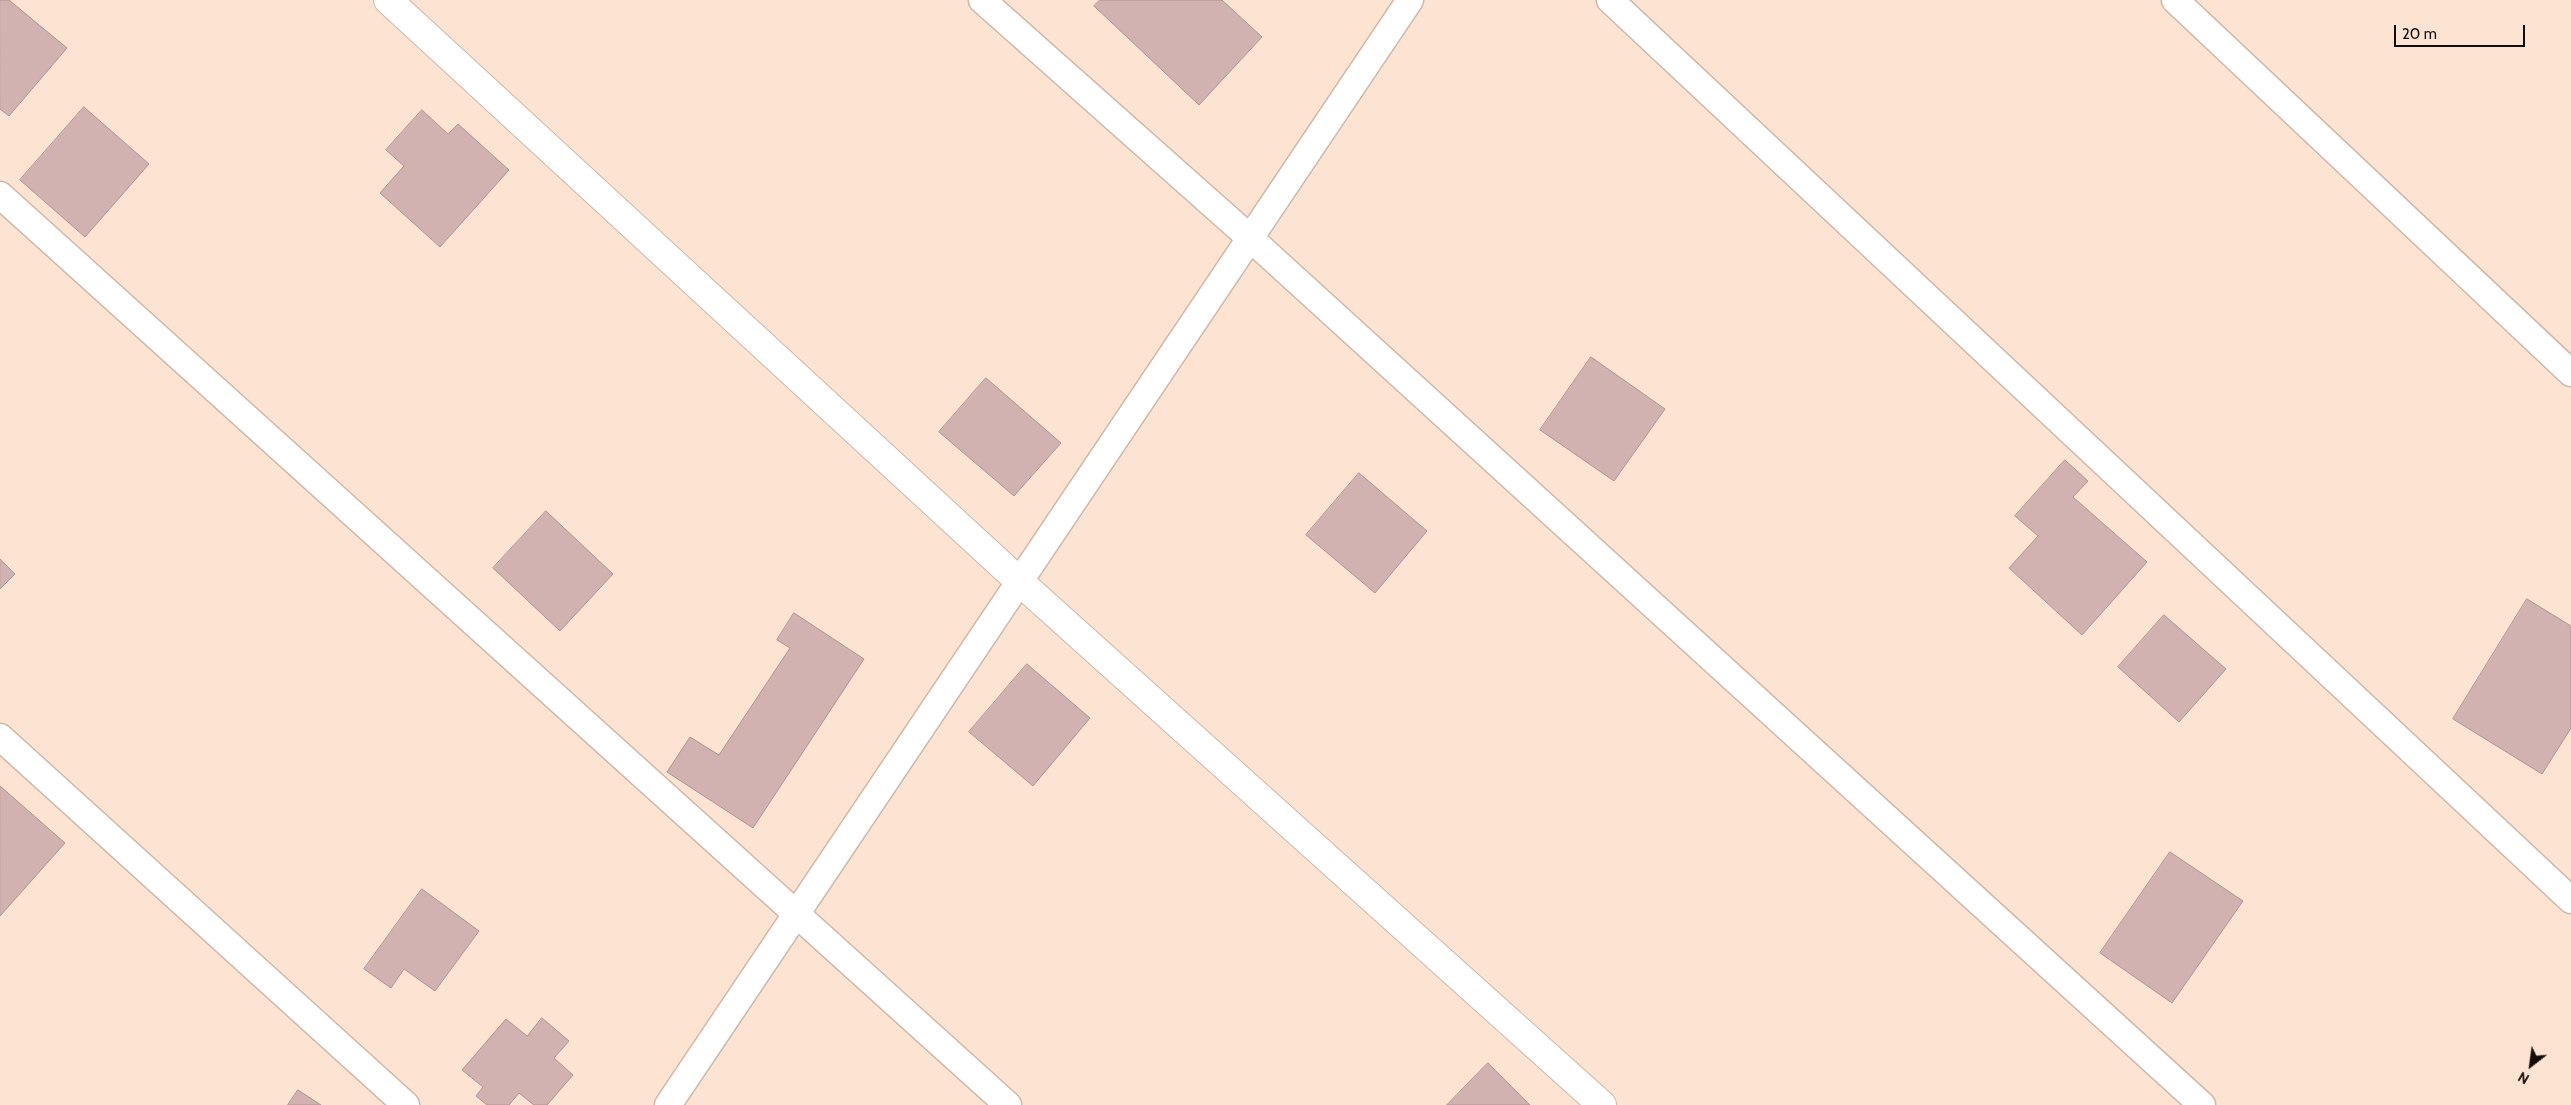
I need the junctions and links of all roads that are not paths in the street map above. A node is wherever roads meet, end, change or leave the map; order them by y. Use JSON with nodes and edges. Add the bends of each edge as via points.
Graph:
{"nodes":[{"id":1,"x":388,"y":0,"type":"edge"},
{"id":2,"x":982,"y":0,"type":"edge"},
{"id":3,"x":1410,"y":0,"type":"edge"},
{"id":4,"x":1610,"y":0,"type":"edge"},
{"id":5,"x":2175,"y":0,"type":"edge"},
{"id":6,"x":0,"y":195,"type":"edge"},
{"id":7,"x":1250,"y":238,"type":"junction"},
{"id":8,"x":2571,"y":373,"type":"edge"},
{"id":9,"x":1020,"y":582,"type":"junction"},
{"id":10,"x":0,"y":737,"type":"edge"},
{"id":11,"x":2571,"y":900,"type":"edge"},
{"id":12,"x":796,"y":915,"type":"junction"},
{"id":13,"x":406,"y":1105,"type":"edge"},
{"id":14,"x":668,"y":1105,"type":"edge"},
{"id":15,"x":1008,"y":1105,"type":"edge"},
{"id":16,"x":1602,"y":1105,"type":"edge"},
{"id":17,"x":2202,"y":1105,"type":"edge"}],
"edges":[{"from":1,"to":9,"type":"street"},
{"from":2,"to":7,"type":"lane"},
{"from":3,"to":7,"type":"lane"},
{"from":4,"to":11,"type":"lane"},
{"from":5,"to":8,"type":"lane"},
{"from":6,"to":12,"type":"lane"},
{"from":7,"to":9,"type":"lane"},
{"from":7,"to":17,"type":"lane"},
{"from":9,"to":12,"type":"lane"},
{"from":9,"to":16,"type":"street"},
{"from":10,"to":13,"type":"lane"},
{"from":12,"to":14,"type":"lane"},
{"from":12,"to":15,"type":"lane"}]}
